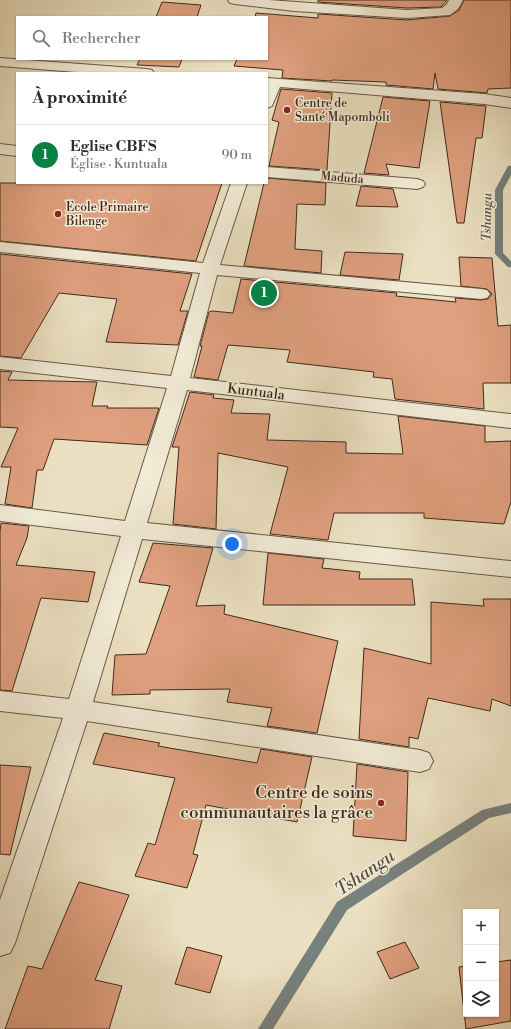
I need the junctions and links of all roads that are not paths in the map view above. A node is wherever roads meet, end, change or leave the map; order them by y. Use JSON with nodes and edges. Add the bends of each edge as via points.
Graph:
{"nodes":[{"id":1,"x":235,"y":0,"type":"edge"},
{"id":2,"x":456,"y":0,"type":"edge"},
{"id":3,"x":296,"y":4,"type":"edge"},
{"id":4,"x":0,"y":62,"type":"edge"},
{"id":5,"x":134,"y":72,"type":"edge"},
{"id":6,"x":271,"y":82,"type":"edge"},
{"id":7,"x":268,"y":98,"type":"edge"},
{"id":8,"x":511,"y":103,"type":"edge"},
{"id":9,"x":0,"y":149,"type":"edge"},
{"id":10,"x":16,"y":151,"type":"edge"},
{"id":11,"x":268,"y":172,"type":"edge"},
{"id":12,"x":239,"y":184,"type":"edge"},
{"id":13,"x":417,"y":184,"type":"dead end"},
{"id":14,"x":0,"y":247,"type":"edge"},
{"id":15,"x":210,"y":269,"type":"junction"},
{"id":16,"x":481,"y":294,"type":"dead end"},
{"id":17,"x":0,"y":363,"type":"edge"},
{"id":18,"x":179,"y":383,"type":"junction"},
{"id":19,"x":511,"y":422,"type":"edge"},
{"id":20,"x":0,"y":513,"type":"edge"},
{"id":21,"x":134,"y":530,"type":"junction"},
{"id":22,"x":511,"y":569,"type":"edge"},
{"id":23,"x":0,"y":700,"type":"edge"},
{"id":24,"x":78,"y":710,"type":"junction"},
{"id":25,"x":420,"y":761,"type":"dead end"},
{"id":26,"x":0,"y":942,"type":"edge"}],
"edges":[{"from":1,"to":3,"type":"street"},
{"from":2,"to":3,"type":"street","via":[[445,12],[407,14]]},
{"from":4,"to":5,"type":"street"},
{"from":6,"to":7,"type":"street"},
{"from":6,"to":8,"type":"street"},
{"from":9,"to":10,"type":"street"},
{"from":11,"to":13,"type":"street","name":"Maduda"},
{"from":12,"to":15,"type":"street"},
{"from":14,"to":15,"type":"street"},
{"from":15,"to":16,"type":"street"},
{"from":15,"to":18,"type":"street"},
{"from":17,"to":18,"type":"street","name":"Kuntuala"},
{"from":18,"to":19,"type":"street","name":"Kuntuala"},
{"from":18,"to":21,"type":"street"},
{"from":20,"to":21,"type":"street"},
{"from":21,"to":22,"type":"street"},
{"from":21,"to":24,"type":"street"},
{"from":23,"to":24,"type":"street"},
{"from":24,"to":25,"type":"street"},
{"from":24,"to":26,"type":"street"}]}
